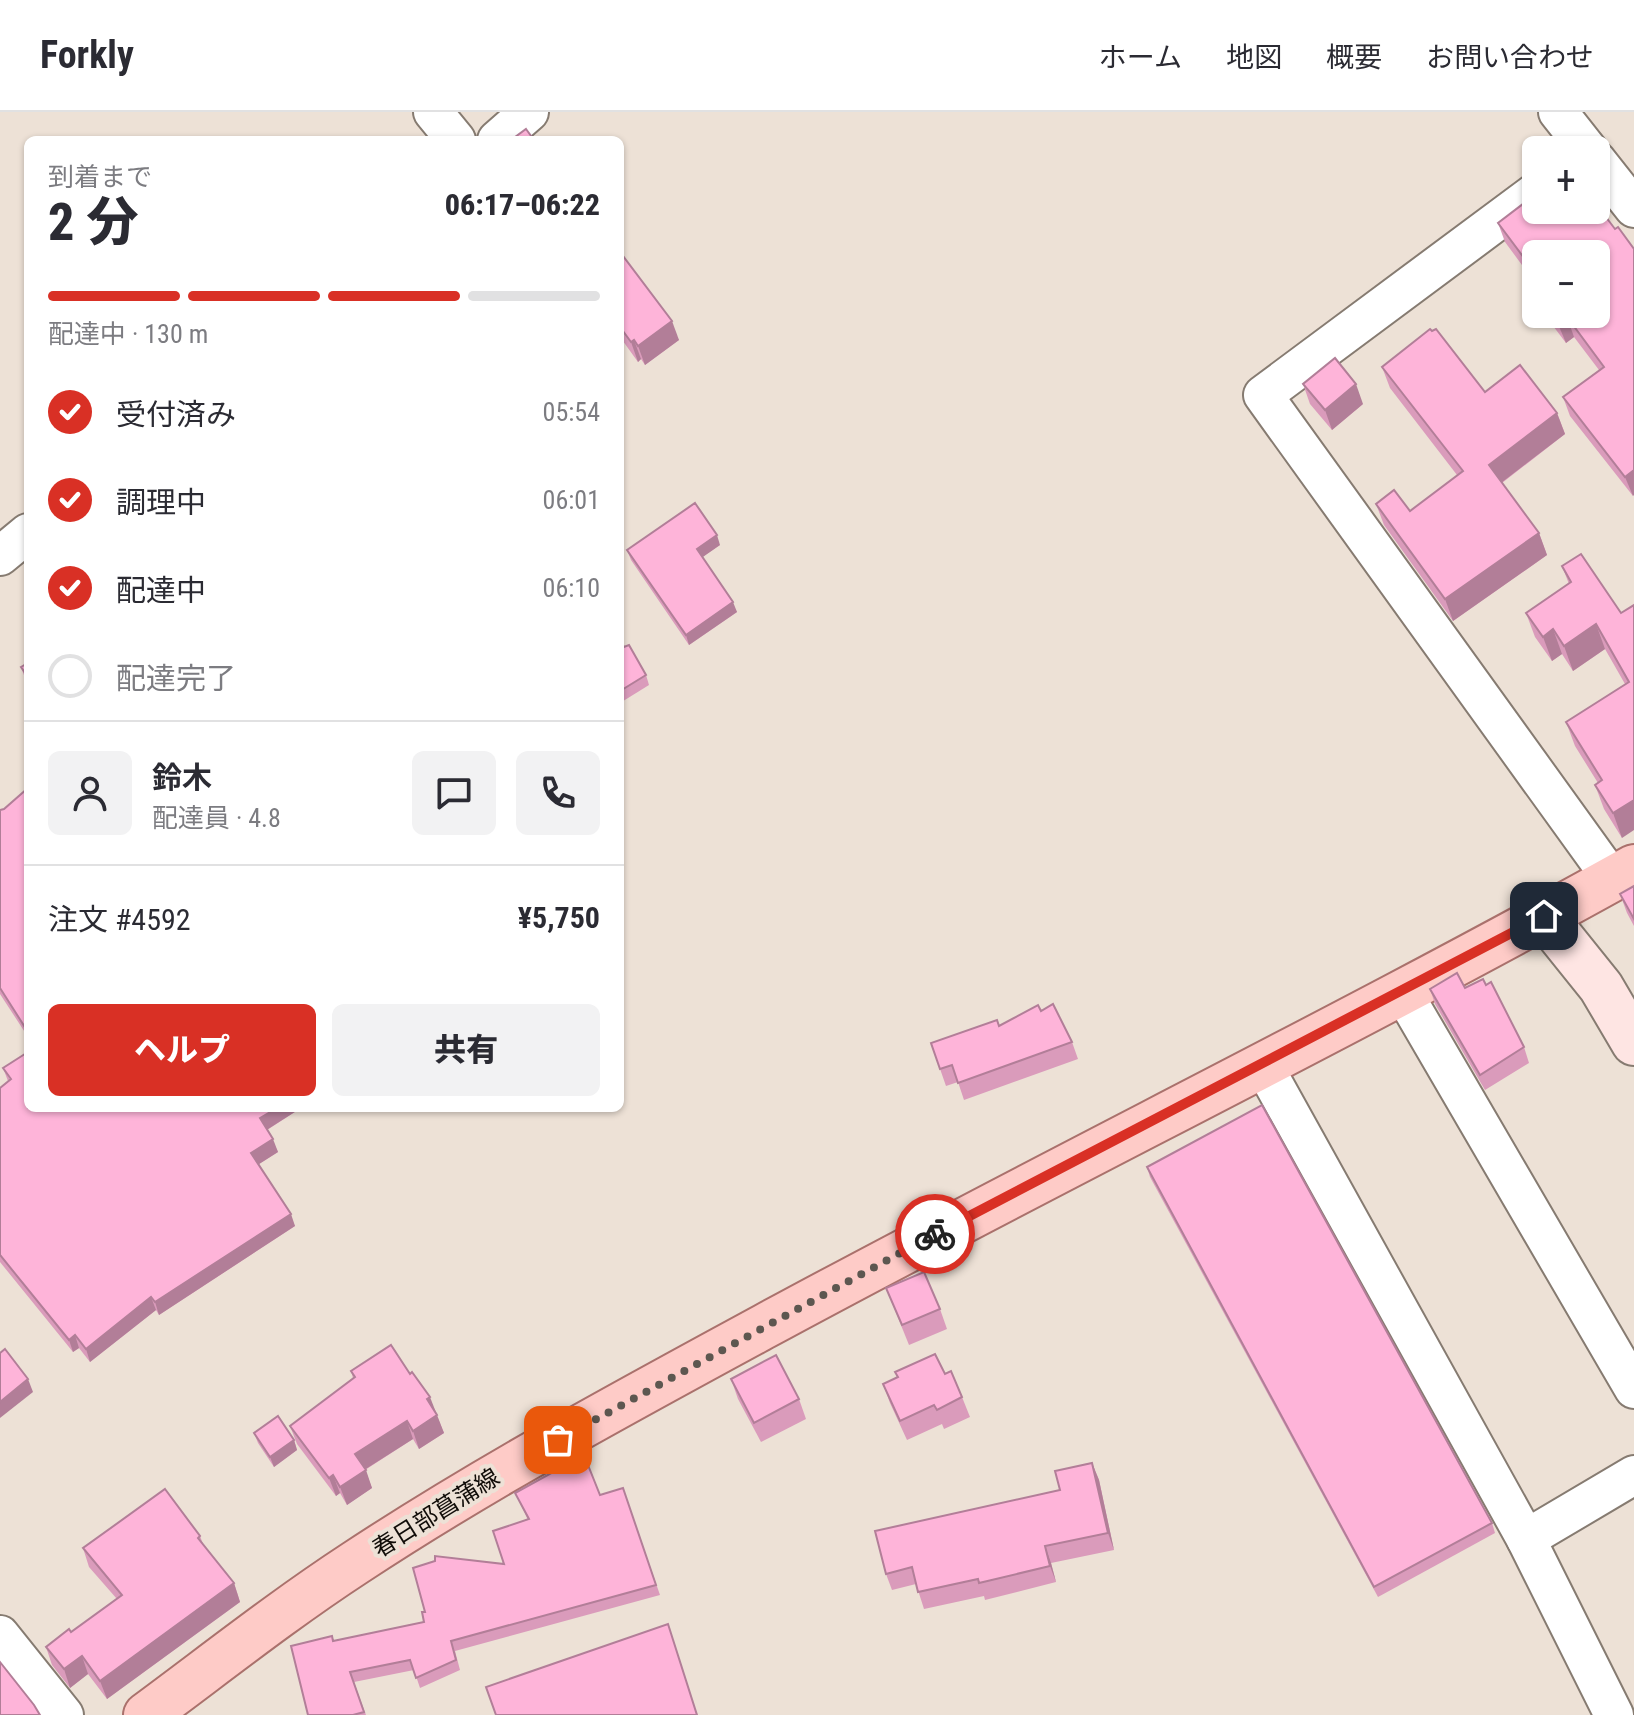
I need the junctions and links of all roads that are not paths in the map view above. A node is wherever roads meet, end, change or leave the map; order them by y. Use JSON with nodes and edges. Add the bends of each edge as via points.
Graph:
{"nodes":[{"id":1,"x":433,"y":112,"type":"edge"},
{"id":2,"x":529,"y":112,"type":"edge"},
{"id":3,"x":1558,"y":112,"type":"edge"},
{"id":4,"x":453,"y":136,"type":"edge"},
{"id":5,"x":502,"y":136,"type":"edge"},
{"id":6,"x":1577,"y":136,"type":"edge"},
{"id":7,"x":1610,"y":178,"type":"edge"},
{"id":8,"x":1522,"y":202,"type":"edge"},
{"id":9,"x":1634,"y":208,"type":"edge"},
{"id":10,"x":24,"y":536,"type":"edge"},
{"id":11,"x":0,"y":556,"type":"edge"},
{"id":12,"x":1623,"y":873,"type":"edge"},
{"id":13,"x":1544,"y":916,"type":"junction"},
{"id":14,"x":1402,"y":991,"type":"junction"},
{"id":15,"x":1634,"y":1043,"type":"edge"},
{"id":16,"x":1263,"y":1065,"type":"junction"},
{"id":17,"x":1634,"y":1389,"type":"edge"},
{"id":18,"x":1634,"y":1475,"type":"edge"},
{"id":19,"x":1526,"y":1539,"type":"junction"},
{"id":20,"x":0,"y":1635,"type":"edge"},
{"id":21,"x":64,"y":1715,"type":"edge"},
{"id":22,"x":146,"y":1715,"type":"edge"},
{"id":23,"x":1614,"y":1715,"type":"edge"}],
"edges":[{"from":1,"to":4,"type":"street"},
{"from":2,"to":5,"type":"street"},
{"from":3,"to":6,"type":"street"},
{"from":7,"to":9,"type":"street"},
{"from":8,"to":12,"type":"street","via":[[1263,395]]},
{"from":10,"to":11,"type":"street"},
{"from":12,"to":13,"type":"main road","name":"春日部菖蒲線"},
{"from":13,"to":14,"type":"main road","name":"春日部菖蒲線"},
{"from":13,"to":15,"type":"street","via":[[1601,987]]},
{"from":14,"to":16,"type":"main road","name":"春日部菖蒲線"},
{"from":14,"to":17,"type":"street"},
{"from":16,"to":19,"type":"street"},
{"from":16,"to":22,"type":"main road","name":"春日部菖蒲線","via":[[952,1225],[458,1497],[351,1565]]},
{"from":18,"to":19,"type":"street"},
{"from":19,"to":23,"type":"street"},
{"from":20,"to":21,"type":"street"}]}
